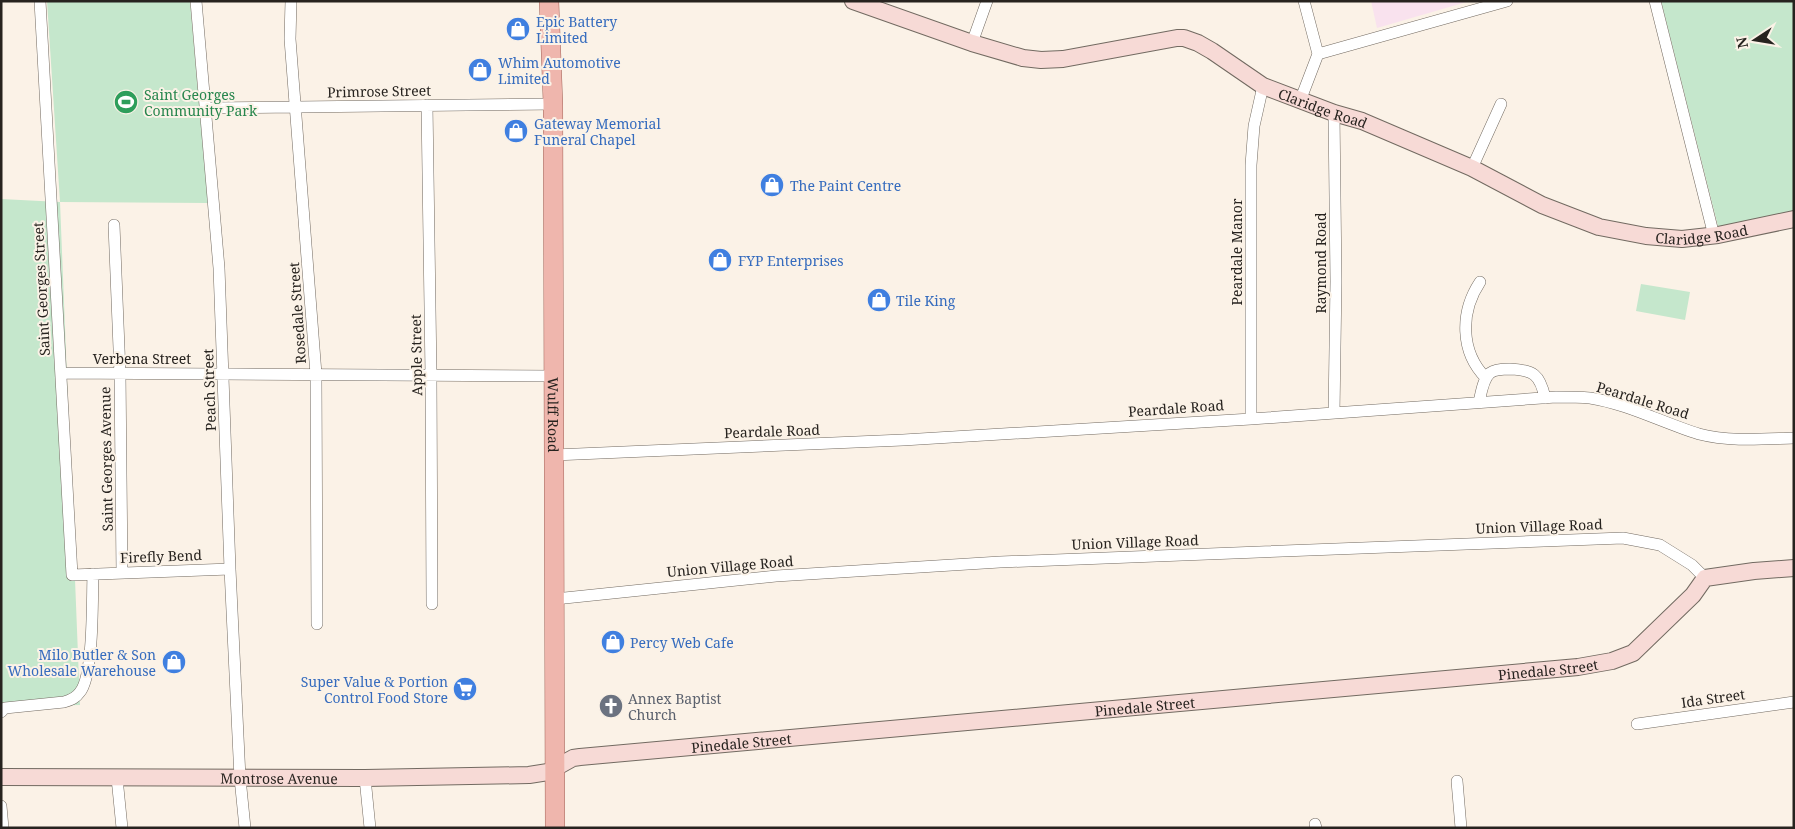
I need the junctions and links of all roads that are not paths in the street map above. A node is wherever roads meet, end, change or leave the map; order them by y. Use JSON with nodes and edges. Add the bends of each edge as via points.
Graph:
{"nodes":[{"id":1,"x":40,"y":1,"type":"edge"},
{"id":2,"x":196,"y":1,"type":"edge"},
{"id":3,"x":291,"y":1,"type":"edge"},
{"id":4,"x":549,"y":1,"type":"edge"},
{"id":5,"x":853,"y":1,"type":"edge"},
{"id":6,"x":987,"y":1,"type":"edge"},
{"id":7,"x":1304,"y":1,"type":"edge"},
{"id":8,"x":1507,"y":1,"type":"edge"},
{"id":9,"x":1653,"y":3,"type":"edge"},
{"id":10,"x":972,"y":44,"type":"junction"},
{"id":11,"x":1318,"y":54,"type":"junction"},
{"id":12,"x":1263,"y":86,"type":"junction"},
{"id":13,"x":1300,"y":101,"type":"junction"},
{"id":14,"x":553,"y":104,"type":"junction"},
{"id":15,"x":1500,"y":104,"type":"dead end"},
{"id":16,"x":427,"y":105,"type":"junction"},
{"id":17,"x":296,"y":106,"type":"junction"},
{"id":18,"x":205,"y":108,"type":"junction"},
{"id":19,"x":1334,"y":113,"type":"junction"},
{"id":20,"x":1472,"y":168,"type":"junction"},
{"id":21,"x":1794,"y":219,"type":"edge"},
{"id":22,"x":114,"y":225,"type":"dead end"},
{"id":23,"x":1714,"y":236,"type":"junction"},
{"id":24,"x":1480,"y":282,"type":"dead end"},
{"id":25,"x":61,"y":373,"type":"junction"},
{"id":26,"x":120,"y":373,"type":"junction"},
{"id":27,"x":223,"y":374,"type":"junction"},
{"id":28,"x":316,"y":374,"type":"junction"},
{"id":29,"x":431,"y":375,"type":"junction"},
{"id":30,"x":553,"y":376,"type":"junction"},
{"id":31,"x":1486,"y":378,"type":"junction"},
{"id":32,"x":1544,"y":398,"type":"junction"},
{"id":33,"x":1479,"y":402,"type":"junction"},
{"id":34,"x":1334,"y":413,"type":"junction"},
{"id":35,"x":1251,"y":419,"type":"junction"},
{"id":36,"x":1794,"y":438,"type":"edge"},
{"id":37,"x":554,"y":455,"type":"junction"},
{"id":38,"x":1794,"y":568,"type":"edge"},
{"id":39,"x":230,"y":569,"type":"junction"},
{"id":40,"x":122,"y":573,"type":"junction"},
{"id":41,"x":72,"y":574,"type":"joint"},
{"id":42,"x":93,"y":574,"type":"junction"},
{"id":43,"x":1705,"y":578,"type":"junction"},
{"id":44,"x":555,"y":599,"type":"junction"},
{"id":45,"x":432,"y":604,"type":"dead end"},
{"id":46,"x":317,"y":624,"type":"dead end"},
{"id":47,"x":1794,"y":702,"type":"edge"},
{"id":48,"x":1,"y":712,"type":"edge"},
{"id":49,"x":1637,"y":724,"type":"dead end"},
{"id":50,"x":554,"y":769,"type":"junction"},
{"id":51,"x":1,"y":777,"type":"edge"},
{"id":52,"x":117,"y":778,"type":"junction"},
{"id":53,"x":240,"y":778,"type":"junction"},
{"id":54,"x":365,"y":778,"type":"junction"},
{"id":55,"x":1456,"y":781,"type":"dead end"},
{"id":56,"x":1,"y":806,"type":"edge"},
{"id":57,"x":3,"y":828,"type":"edge"},
{"id":58,"x":122,"y":828,"type":"edge"},
{"id":59,"x":245,"y":828,"type":"edge"},
{"id":60,"x":370,"y":828,"type":"edge"},
{"id":61,"x":555,"y":828,"type":"edge"},
{"id":62,"x":1461,"y":828,"type":"edge"}],
"edges":[{"from":1,"to":25,"type":"street","name":"Saint Georges Street"},
{"from":2,"to":18,"type":"street","name":"Peach Street"},
{"from":3,"to":17,"type":"street","name":"Rosedale Street","via":[[290,39]]},
{"from":4,"to":14,"type":"main road","name":"Wulff Road"},
{"from":5,"to":10,"type":"street","name":"Claridge Road"},
{"from":6,"to":10,"type":"street"},
{"from":7,"to":11,"type":"street"},
{"from":8,"to":11,"type":"street"},
{"from":9,"to":23,"type":"street"},
{"from":10,"to":12,"type":"street","name":"Claridge Road","via":[[1041,60],[1184,38],[1212,50]]},
{"from":11,"to":13,"type":"street"},
{"from":12,"to":13,"type":"street","name":"Claridge Road"},
{"from":12,"to":35,"type":"street","name":"Peardale Manor","via":[[1254,126],[1251,165]]},
{"from":13,"to":19,"type":"street","name":"Claridge Road"},
{"from":14,"to":16,"type":"street","name":"Primrose Street"},
{"from":14,"to":30,"type":"main road","name":"Wulff Road"},
{"from":15,"to":20,"type":"street"},
{"from":16,"to":17,"type":"street","name":"Primrose Street"},
{"from":16,"to":29,"type":"street","name":"Apple Street"},
{"from":17,"to":18,"type":"street","name":"Primrose Street"},
{"from":17,"to":28,"type":"street","name":"Rosedale Street"},
{"from":18,"to":27,"type":"street","name":"Peach Street"},
{"from":19,"to":20,"type":"street","name":"Claridge Road","via":[[1362,121]]},
{"from":19,"to":34,"type":"street","name":"Raymond Road"},
{"from":20,"to":23,"type":"street","name":"Claridge Road","via":[[1542,205],[1599,227],[1666,238]]},
{"from":21,"to":23,"type":"street","name":"Claridge Road"},
{"from":22,"to":26,"type":"street","name":"Saint Georges Avenue"},
{"from":24,"to":31,"type":"street","via":[[1473,292],[1465,330],[1471,358]]},
{"from":25,"to":26,"type":"street","name":"Verbena Street"},
{"from":25,"to":41,"type":"street","name":"Saint Georges Street"},
{"from":26,"to":27,"type":"street","name":"Verbena Street"},
{"from":26,"to":40,"type":"street","name":"Saint Georges Avenue"},
{"from":27,"to":28,"type":"street","name":"Verbena Street"},
{"from":27,"to":39,"type":"street","name":"Peach Street"},
{"from":28,"to":29,"type":"street","name":"Verbena Street"},
{"from":28,"to":46,"type":"street","name":"Rosedale Street"},
{"from":29,"to":30,"type":"street","name":"Verbena Street"},
{"from":29,"to":45,"type":"street","name":"Apple Street"},
{"from":30,"to":37,"type":"main road","name":"Wulff Road"},
{"from":31,"to":32,"type":"street","via":[[1493,371],[1505,369],[1529,371],[1542,384]]},
{"from":31,"to":33,"type":"street"},
{"from":32,"to":33,"type":"street","name":"Peardale Road"},
{"from":32,"to":36,"type":"street","name":"Peardale Road","via":[[1590,398],[1719,438]]},
{"from":33,"to":34,"type":"street","name":"Peardale Road"},
{"from":34,"to":35,"type":"street","name":"Peardale Road"},
{"from":35,"to":37,"type":"street","name":"Peardale Road","via":[[903,440]]},
{"from":37,"to":44,"type":"main road","name":"Wulff Road"},
{"from":38,"to":43,"type":"street"},
{"from":39,"to":40,"type":"street","name":"Firefly Bend"},
{"from":39,"to":53,"type":"street","name":"Peach Street"},
{"from":40,"to":42,"type":"street","name":"Firefly Bend"},
{"from":41,"to":42,"type":"street","name":"Firefly Bend"},
{"from":42,"to":48,"type":"street","via":[[91,641],[82,691],[64,702],[5,708]]},
{"from":43,"to":44,"type":"street","name":"Union Village Road","via":[[1692,565],[1660,545],[1623,538],[990,563],[776,576]]},
{"from":43,"to":50,"type":"street","name":"Pinedale Street","via":[[1693,595],[1633,653],[1612,661],[1578,667],[580,757]]},
{"from":44,"to":50,"type":"main road","name":"Wulff Road"},
{"from":47,"to":49,"type":"street","name":"Ida Street"},
{"from":50,"to":54,"type":"street","name":"Montrose Avenue","via":[[530,775]]},
{"from":50,"to":61,"type":"main road","name":"Wulff Road"},
{"from":51,"to":52,"type":"street","name":"Montrose Avenue"},
{"from":52,"to":53,"type":"street","name":"Montrose Avenue"},
{"from":52,"to":58,"type":"street"},
{"from":53,"to":54,"type":"street","name":"Montrose Avenue"},
{"from":53,"to":59,"type":"street","name":"Peach Street"},
{"from":54,"to":60,"type":"street"},
{"from":55,"to":62,"type":"street"},
{"from":56,"to":57,"type":"street"}]}
